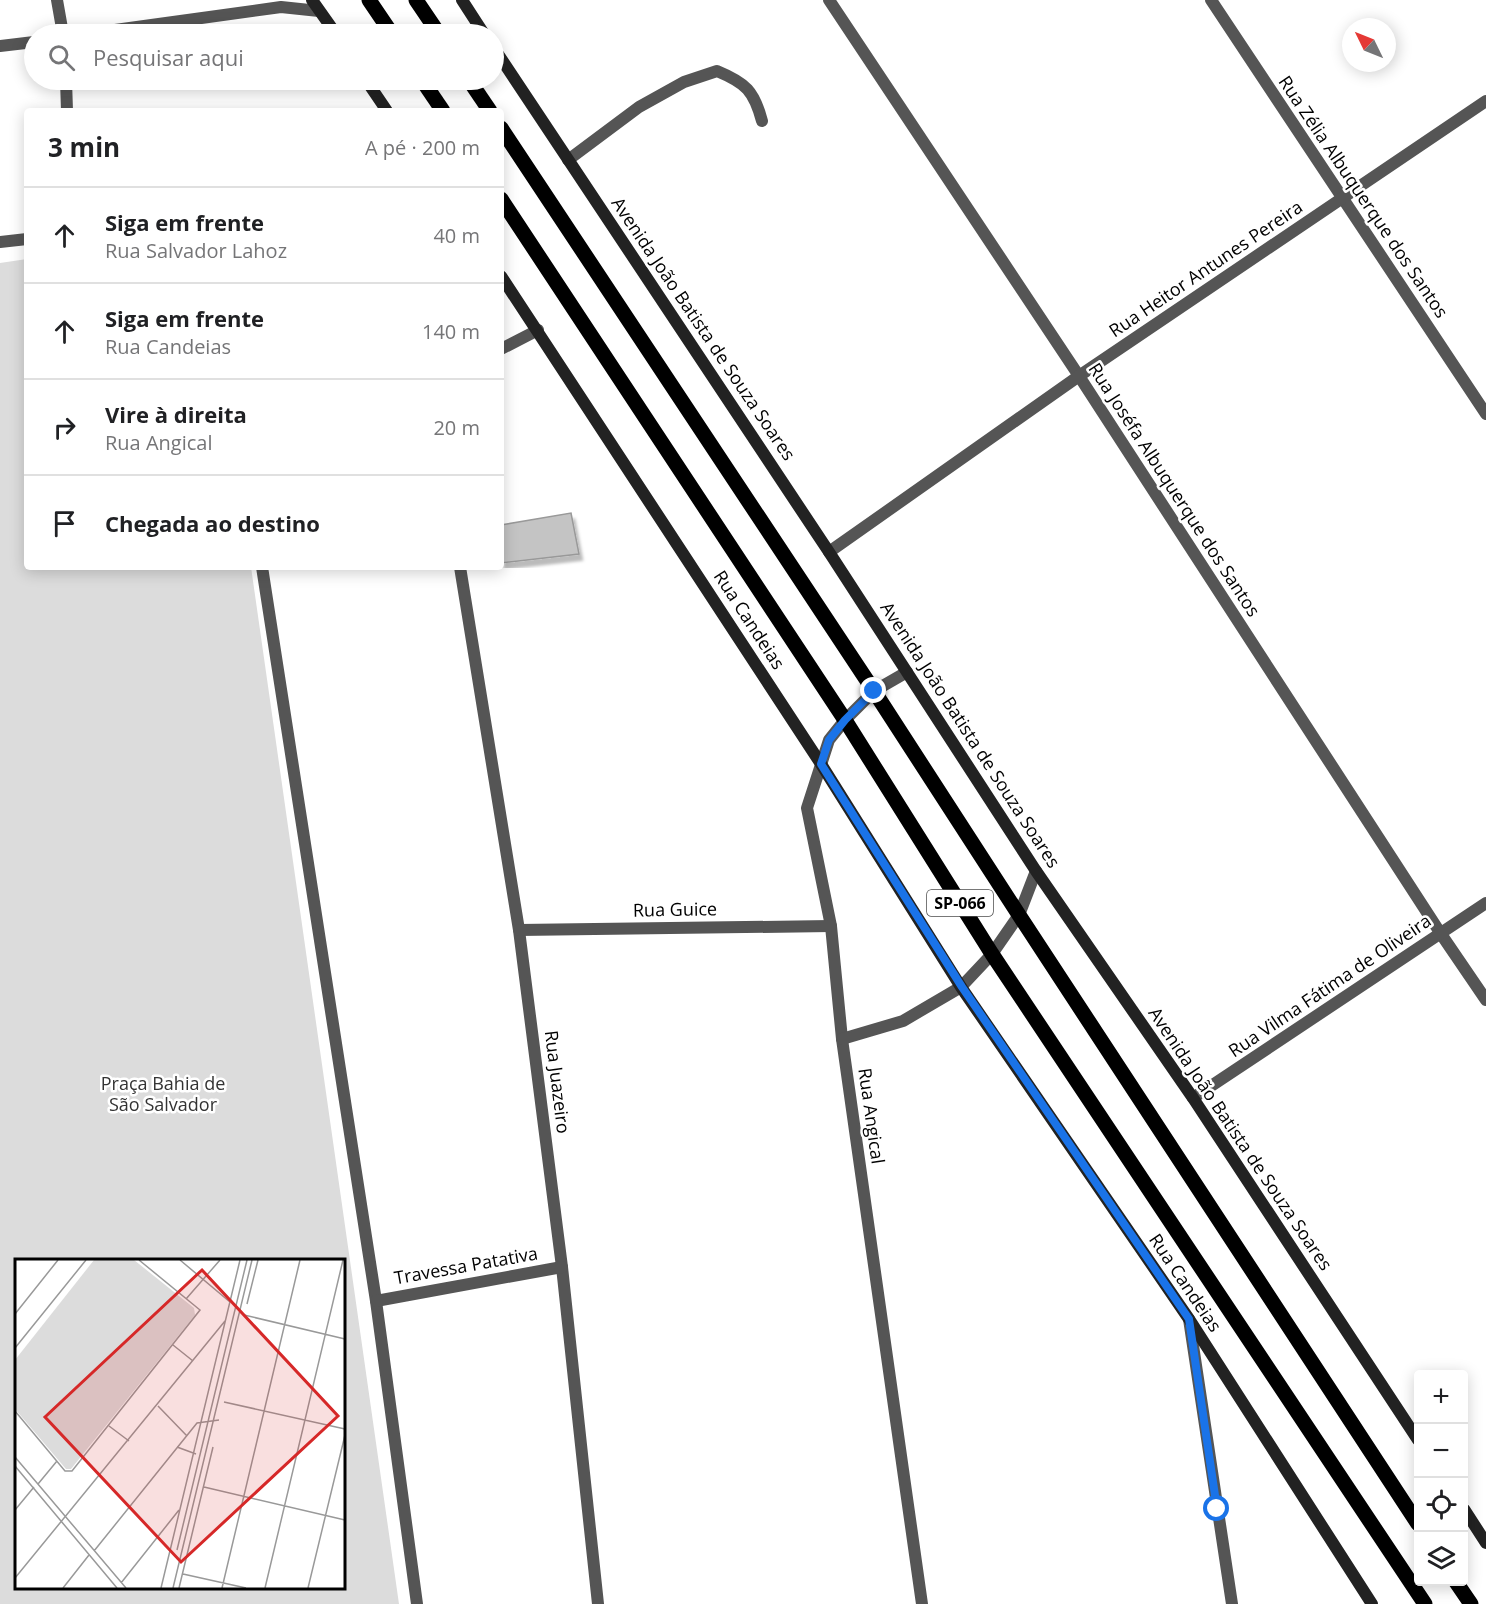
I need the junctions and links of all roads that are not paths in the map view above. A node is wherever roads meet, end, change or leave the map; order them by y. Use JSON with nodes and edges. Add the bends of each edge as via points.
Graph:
{"nodes":[{"id":1,"x":57,"y":0,"type":"edge"},
{"id":2,"x":312,"y":0,"type":"edge"},
{"id":3,"x":369,"y":0,"type":"edge"},
{"id":4,"x":416,"y":0,"type":"edge"},
{"id":5,"x":463,"y":0,"type":"edge"},
{"id":6,"x":829,"y":0,"type":"edge"},
{"id":7,"x":1211,"y":0,"type":"edge"},
{"id":8,"x":319,"y":11,"type":"junction"},
{"id":9,"x":61,"y":24,"type":"edge"},
{"id":10,"x":158,"y":24,"type":"edge"},
{"id":11,"x":329,"y":24,"type":"edge"},
{"id":12,"x":385,"y":24,"type":"edge"},
{"id":13,"x":432,"y":24,"type":"edge"},
{"id":14,"x":478,"y":24,"type":"edge"},
{"id":15,"x":24,"y":43,"type":"edge"},
{"id":16,"x":0,"y":46,"type":"edge"},
{"id":17,"x":504,"y":63,"type":"edge"},
{"id":18,"x":67,"y":90,"type":"edge"},
{"id":19,"x":373,"y":90,"type":"edge"},
{"id":20,"x":429,"y":90,"type":"edge"},
{"id":21,"x":476,"y":90,"type":"edge"},
{"id":22,"x":1486,"y":102,"type":"edge"},
{"id":23,"x":68,"y":108,"type":"edge"},
{"id":24,"x":385,"y":108,"type":"edge"},
{"id":25,"x":441,"y":108,"type":"edge"},
{"id":26,"x":488,"y":108,"type":"edge"},
{"id":27,"x":762,"y":121,"type":"dead end"},
{"id":28,"x":504,"y":133,"type":"edge"},
{"id":29,"x":568,"y":160,"type":"junction"},
{"id":30,"x":1343,"y":199,"type":"junction"},
{"id":31,"x":504,"y":204,"type":"edge"},
{"id":32,"x":24,"y":238,"type":"edge"},
{"id":33,"x":0,"y":242,"type":"edge"},
{"id":34,"x":504,"y":280,"type":"edge"},
{"id":35,"x":538,"y":330,"type":"junction"},
{"id":36,"x":504,"y":347,"type":"edge"},
{"id":37,"x":1079,"y":376,"type":"junction"},
{"id":38,"x":1486,"y":414,"type":"edge"},
{"id":39,"x":830,"y":552,"type":"junction"},
{"id":40,"x":262,"y":570,"type":"edge"},
{"id":41,"x":460,"y":570,"type":"edge"},
{"id":42,"x":908,"y":672,"type":"junction"},
{"id":43,"x":874,"y":691,"type":"junction"},
{"id":44,"x":845,"y":720,"type":"junction"},
{"id":45,"x":821,"y":764,"type":"junction"},
{"id":46,"x":1036,"y":871,"type":"junction"},
{"id":47,"x":1486,"y":903,"type":"edge"},
{"id":48,"x":1019,"y":915,"type":"junction"},
{"id":49,"x":831,"y":926,"type":"junction"},
{"id":50,"x":519,"y":930,"type":"junction"},
{"id":51,"x":1441,"y":934,"type":"junction"},
{"id":52,"x":992,"y":954,"type":"junction"},
{"id":53,"x":962,"y":987,"type":"junction"},
{"id":54,"x":1486,"y":1000,"type":"edge"},
{"id":55,"x":842,"y":1039,"type":"junction"},
{"id":56,"x":1193,"y":1098,"type":"junction"},
{"id":57,"x":562,"y":1267,"type":"junction"},
{"id":58,"x":376,"y":1300,"type":"junction"},
{"id":59,"x":1189,"y":1319,"type":"junction"},
{"id":60,"x":1414,"y":1432,"type":"edge"},
{"id":61,"x":1468,"y":1515,"type":"edge"},
{"id":62,"x":1414,"y":1516,"type":"edge"},
{"id":63,"x":1486,"y":1543,"type":"edge"},
{"id":64,"x":1459,"y":1586,"type":"edge"},
{"id":65,"x":417,"y":1604,"type":"edge"},
{"id":66,"x":598,"y":1604,"type":"edge"},
{"id":67,"x":922,"y":1604,"type":"edge"},
{"id":68,"x":1232,"y":1604,"type":"edge"},
{"id":69,"x":1372,"y":1604,"type":"edge"},
{"id":70,"x":1425,"y":1604,"type":"edge"},
{"id":71,"x":1471,"y":1604,"type":"edge"}],
"edges":[{"from":1,"to":9,"type":"street"},
{"from":2,"to":8,"type":"main road"},
{"from":3,"to":12,"type":"main road"},
{"from":4,"to":13,"type":"main road"},
{"from":5,"to":14,"type":"main road"},
{"from":6,"to":37,"type":"street","name":"Rua Joséfa Albuquerque dos Santos"},
{"from":7,"to":30,"type":"street","name":"Rua Zélia Albuquerque dos Santos"},
{"from":8,"to":10,"type":"street","via":[[281,7]]},
{"from":8,"to":11,"type":"main road"},
{"from":15,"to":16,"type":"street"},
{"from":17,"to":29,"type":"main road","name":"Avenida João Batista de Souza Soares"},
{"from":18,"to":23,"type":"street"},
{"from":19,"to":24,"type":"main road"},
{"from":20,"to":25,"type":"main road"},
{"from":21,"to":26,"type":"main road"},
{"from":22,"to":30,"type":"street","name":"Rua Heitor Antunes Pereira"},
{"from":27,"to":29,"type":"street","via":[[752,93],[738,80],[717,71],[684,82],[639,107]]},
{"from":28,"to":43,"type":"main road","number":"SP-066"},
{"from":29,"to":39,"type":"main road","name":"Avenida João Batista de Souza Soares"},
{"from":30,"to":37,"type":"street","name":"Rua Heitor Antunes Pereira"},
{"from":30,"to":38,"type":"street","name":"Rua Zélia Albuquerque dos Santos"},
{"from":31,"to":44,"type":"main road","number":"SP-066"},
{"from":32,"to":33,"type":"street"},
{"from":34,"to":35,"type":"main road","name":"Rua Candeias"},
{"from":35,"to":36,"type":"street"},
{"from":35,"to":45,"type":"main road","name":"Rua Candeias"},
{"from":37,"to":39,"type":"street","name":"Rua Heitor Antunes Pereira"},
{"from":37,"to":51,"type":"street","name":"Rua Joséfa Albuquerque dos Santos"},
{"from":39,"to":42,"type":"main road","name":"Avenida João Batista de Souza Soares"},
{"from":40,"to":58,"type":"street"},
{"from":41,"to":50,"type":"street","name":"Rua Juazeiro"},
{"from":42,"to":43,"type":"street","name":"Rua Angical"},
{"from":42,"to":46,"type":"main road","name":"Avenida João Batista de Souza Soares"},
{"from":43,"to":44,"type":"street","name":"Rua Angical"},
{"from":43,"to":48,"type":"main road","number":"SP-066"},
{"from":44,"to":45,"type":"street","name":"Rua Angical","via":[[829,740]]},
{"from":44,"to":52,"type":"main road","number":"SP-066"},
{"from":45,"to":49,"type":"street","name":"Rua Angical","via":[[807,808]]},
{"from":45,"to":53,"type":"main road","name":"Rua Candeias"},
{"from":46,"to":48,"type":"street"},
{"from":46,"to":56,"type":"main road","name":"Avenida João Batista de Souza Soares"},
{"from":47,"to":51,"type":"street","name":"Rua Vilma Fátima de Oliveira"},
{"from":48,"to":52,"type":"street"},
{"from":48,"to":62,"type":"main road","number":"SP-066"},
{"from":49,"to":50,"type":"street","name":"Rua Guice"},
{"from":49,"to":55,"type":"street","name":"Rua Angical"},
{"from":50,"to":57,"type":"street","name":"Rua Juazeiro"},
{"from":51,"to":54,"type":"street","name":"Rua Joséfa Albuquerque dos Santos"},
{"from":51,"to":56,"type":"street","name":"Rua Vilma Fátima de Oliveira"},
{"from":52,"to":53,"type":"street"},
{"from":52,"to":70,"type":"main road","number":"SP-066"},
{"from":53,"to":55,"type":"street","via":[[903,1022]]},
{"from":53,"to":59,"type":"main road","name":"Rua Candeias"},
{"from":55,"to":67,"type":"street","name":"Rua Angical"},
{"from":56,"to":60,"type":"main road","name":"Avenida João Batista de Souza Soares"},
{"from":57,"to":58,"type":"street","name":"Travessa Patativa"},
{"from":57,"to":66,"type":"street","name":"Rua Juazeiro"},
{"from":58,"to":65,"type":"street"},
{"from":59,"to":68,"type":"street"},
{"from":59,"to":69,"type":"main road","name":"Rua Candeias"},
{"from":61,"to":63,"type":"main road"},
{"from":64,"to":71,"type":"main road"}]}
